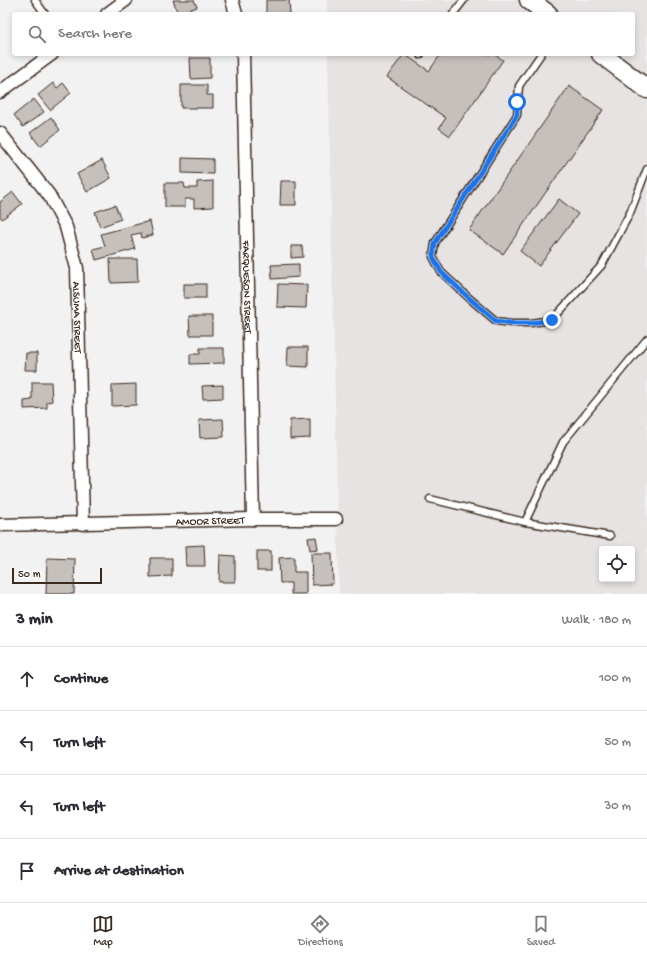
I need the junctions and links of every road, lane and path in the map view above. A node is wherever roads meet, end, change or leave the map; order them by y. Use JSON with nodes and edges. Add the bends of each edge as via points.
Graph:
{"nodes":[{"id":1,"x":35,"y":0,"type":"edge"},
{"id":2,"x":126,"y":0,"type":"edge"},
{"id":3,"x":232,"y":0,"type":"edge"},
{"id":4,"x":464,"y":0,"type":"edge"},
{"id":5,"x":529,"y":0,"type":"edge"},
{"id":6,"x":44,"y":12,"type":"edge"},
{"id":7,"x":109,"y":12,"type":"edge"},
{"id":8,"x":235,"y":12,"type":"edge"},
{"id":9,"x":455,"y":12,"type":"edge"},
{"id":10,"x":545,"y":12,"type":"edge"},
{"id":11,"x":49,"y":56,"type":"edge"},
{"id":12,"x":243,"y":56,"type":"edge"},
{"id":13,"x":540,"y":56,"type":"edge"},
{"id":14,"x":604,"y":56,"type":"edge"},
{"id":15,"x":647,"y":89,"type":"edge"},
{"id":16,"x":0,"y":92,"type":"edge"},
{"id":17,"x":0,"y":133,"type":"edge"},
{"id":18,"x":647,"y":169,"type":"edge"},
{"id":19,"x":647,"y":339,"type":"edge"},
{"id":20,"x":430,"y":500,"type":"dead end"},
{"id":21,"x":253,"y":519,"type":"junction"},
{"id":22,"x":336,"y":519,"type":"dead end"},
{"id":23,"x":525,"y":522,"type":"junction"},
{"id":24,"x":84,"y":524,"type":"junction"},
{"id":25,"x":0,"y":525,"type":"edge"},
{"id":26,"x":610,"y":536,"type":"dead end"}],
"edges":[{"from":1,"to":6,"type":"lane"},
{"from":2,"to":7,"type":"street"},
{"from":3,"to":8,"type":"street"},
{"from":4,"to":9,"type":"lane"},
{"from":5,"to":10,"type":"main road"},
{"from":11,"to":16,"type":"street"},
{"from":12,"to":21,"type":"street","name":"FARQUESON STREET"},
{"from":13,"to":18,"type":"lane","via":[[519,86],[517,115],[435,243],[433,257],[441,272],[496,321],[531,323],[552,320],[602,265],[630,213]]},
{"from":14,"to":15,"type":"main road"},
{"from":17,"to":24,"type":"street","name":"ALSUMA STREET","via":[[49,195],[66,227],[77,268]]},
{"from":19,"to":23,"type":"lane","via":[[563,442]]},
{"from":20,"to":23,"type":"lane"},
{"from":21,"to":22,"type":"street","name":"AMOOR STREET"},
{"from":21,"to":24,"type":"street","name":"AMOOR STREET"},
{"from":23,"to":26,"type":"lane"},
{"from":24,"to":25,"type":"street","name":"AMOOR STREET"}]}
